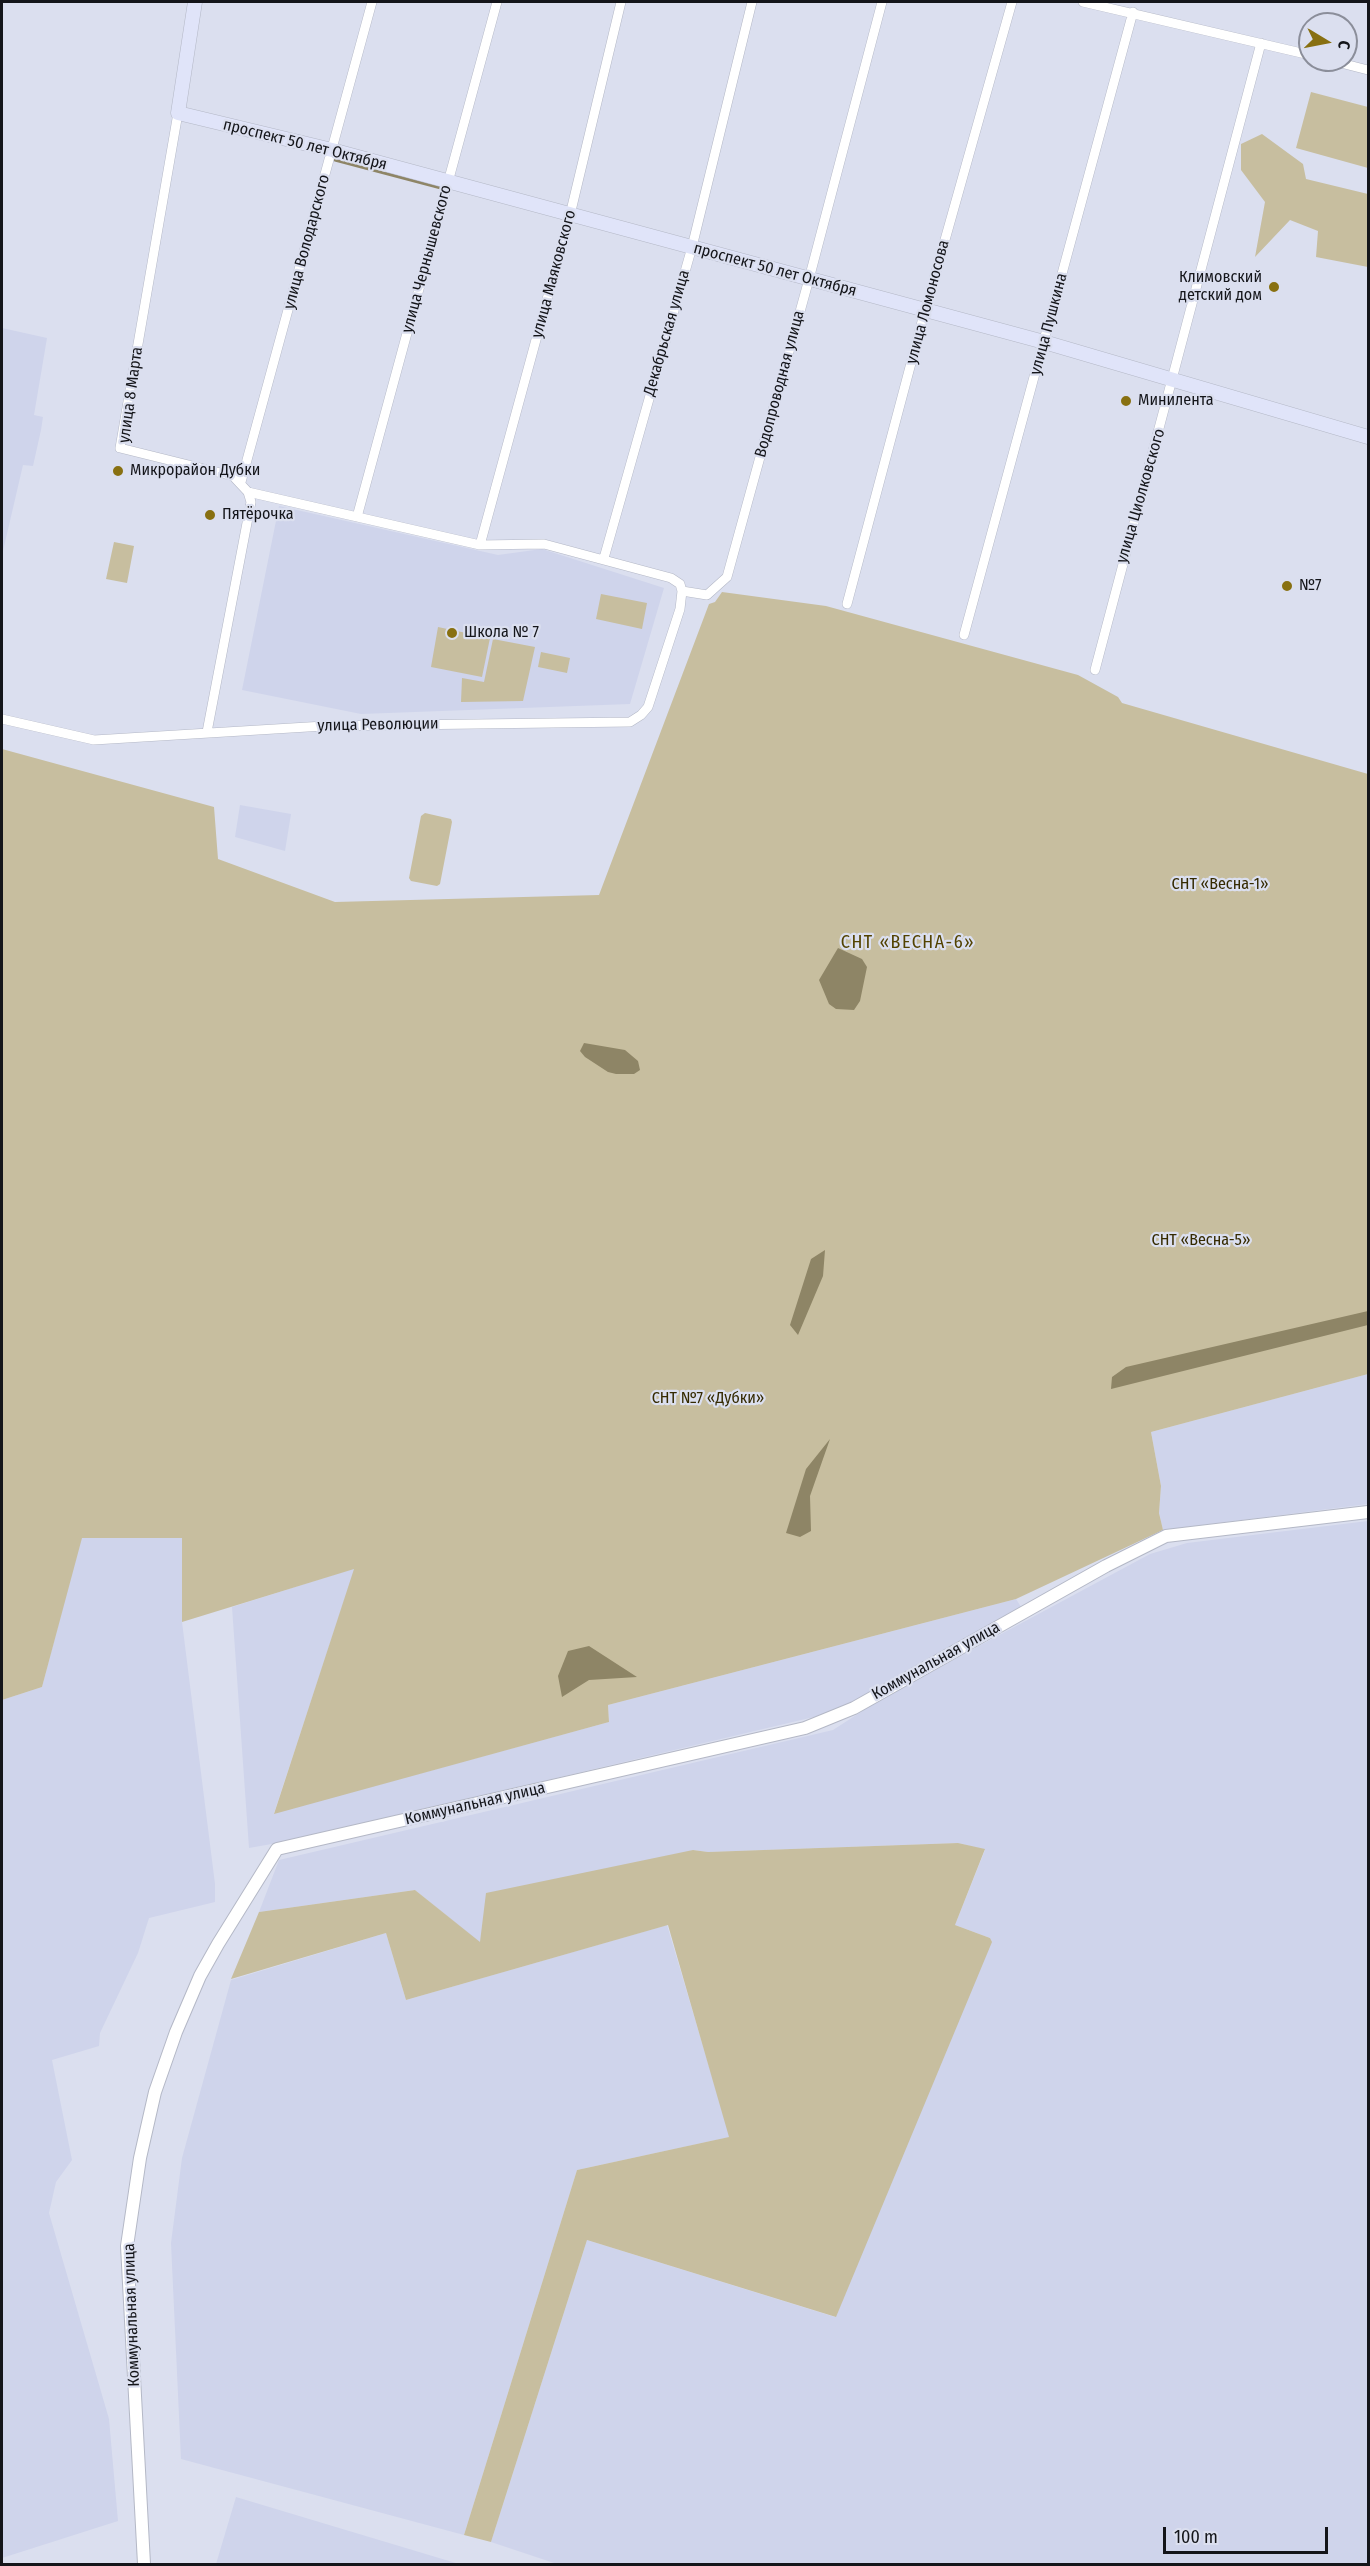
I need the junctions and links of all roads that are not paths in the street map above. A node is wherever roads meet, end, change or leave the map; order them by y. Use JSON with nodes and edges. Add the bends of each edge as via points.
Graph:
{"nodes":[{"id":1,"x":195,"y":2,"type":"edge"},
{"id":2,"x":372,"y":2,"type":"edge"},
{"id":3,"x":497,"y":2,"type":"edge"},
{"id":4,"x":621,"y":2,"type":"edge"},
{"id":5,"x":752,"y":2,"type":"edge"},
{"id":6,"x":882,"y":2,"type":"edge"},
{"id":7,"x":1012,"y":2,"type":"edge"},
{"id":8,"x":1083,"y":2,"type":"edge"},
{"id":9,"x":1133,"y":12,"type":"junction"},
{"id":10,"x":1261,"y":43,"type":"junction"},
{"id":11,"x":1298,"y":52,"type":"edge"},
{"id":12,"x":178,"y":113,"type":"junction"},
{"id":13,"x":332,"y":150,"type":"junction"},
{"id":14,"x":447,"y":182,"type":"junction"},
{"id":15,"x":570,"y":215,"type":"junction"},
{"id":16,"x":692,"y":247,"type":"junction"},
{"id":17,"x":809,"y":279,"type":"junction"},
{"id":18,"x":925,"y":310,"type":"junction"},
{"id":19,"x":1044,"y":342,"type":"junction"},
{"id":20,"x":1173,"y":380,"type":"junction"},
{"id":21,"x":1368,"y":437,"type":"edge"},
{"id":22,"x":241,"y":482,"type":"junction"},
{"id":23,"x":248,"y":492,"type":"junction"},
{"id":24,"x":357,"y":517,"type":"junction"},
{"id":25,"x":480,"y":545,"type":"junction"},
{"id":26,"x":604,"y":558,"type":"junction"},
{"id":27,"x":682,"y":591,"type":"junction"},
{"id":28,"x":847,"y":604,"type":"dead end"},
{"id":29,"x":964,"y":635,"type":"dead end"},
{"id":30,"x":1095,"y":670,"type":"dead end"},
{"id":31,"x":2,"y":719,"type":"edge"},
{"id":32,"x":207,"y":732,"type":"junction"},
{"id":33,"x":1368,"y":1512,"type":"edge"},
{"id":34,"x":144,"y":2565,"type":"edge"}],
"edges":[{"from":1,"to":12,"type":"main road","name":"улица 8 Марта"},
{"from":2,"to":13,"type":"street","name":"улица Володарского"},
{"from":3,"to":14,"type":"street","name":"улица Чернышевского"},
{"from":4,"to":15,"type":"street","name":"улица Маяковского"},
{"from":5,"to":16,"type":"street","name":"Декабрьская улица"},
{"from":6,"to":17,"type":"street","name":"Водопроводная улица"},
{"from":7,"to":18,"type":"street","name":"улица Ломоносова"},
{"from":8,"to":9,"type":"street"},
{"from":9,"to":10,"type":"street"},
{"from":9,"to":19,"type":"street","name":"улица Пушкина"},
{"from":10,"to":11,"type":"street"},
{"from":10,"to":20,"type":"street","name":"улица Циолковского"},
{"from":12,"to":13,"type":"main road","name":"проспект 50 лет Октября"},
{"from":12,"to":22,"type":"street","name":"улица 8 Марта","via":[[120,448],[233,476]]},
{"from":13,"to":14,"type":"main road","name":"проспект 50 лет Октября"},
{"from":13,"to":22,"type":"street","name":"улица Володарского"},
{"from":14,"to":15,"type":"main road","name":"проспект 50 лет Октября"},
{"from":14,"to":24,"type":"street","name":"улица Чернышевского"},
{"from":15,"to":16,"type":"main road","name":"проспект 50 лет Октября"},
{"from":15,"to":25,"type":"street","name":"улица Маяковского"},
{"from":16,"to":17,"type":"main road","name":"проспект 50 лет Октября"},
{"from":16,"to":26,"type":"street","name":"Декабрьская улица"},
{"from":17,"to":18,"type":"main road","name":"проспект 50 лет Октября"},
{"from":17,"to":27,"type":"street","name":"Водопроводная улица","via":[[727,577],[707,595]]},
{"from":18,"to":19,"type":"main road","name":"проспект 50 лет Октября"},
{"from":18,"to":28,"type":"street","name":"улица Ломоносова"},
{"from":19,"to":20,"type":"main road","name":"проспект 50 лет Октября"},
{"from":19,"to":29,"type":"street","name":"улица Пушкина"},
{"from":20,"to":21,"type":"main road","name":"проспект 50 лет Октября"},
{"from":20,"to":30,"type":"street","name":"улица Циолковского"},
{"from":22,"to":23,"type":"street"},
{"from":23,"to":24,"type":"street"},
{"from":23,"to":32,"type":"street","via":[[251,502]]},
{"from":24,"to":25,"type":"street"},
{"from":25,"to":26,"type":"street","via":[[544,544]]},
{"from":26,"to":27,"type":"street","via":[[671,578]]},
{"from":27,"to":32,"type":"street","name":"улица Революции","via":[[680,609],[648,707],[630,722],[324,726]]},
{"from":31,"to":32,"type":"street","name":"улица Революции","via":[[94,740]]},
{"from":33,"to":34,"type":"street","name":"Коммунальная улица","via":[[1166,1536],[854,1708],[805,1728],[277,1849],[200,1976],[154,2092],[140,2158],[127,2246]]}]}
